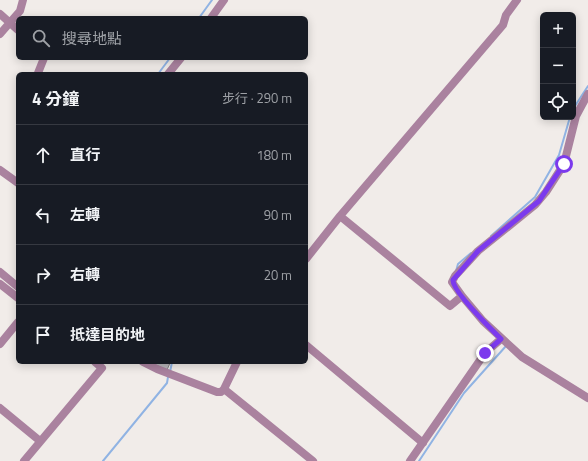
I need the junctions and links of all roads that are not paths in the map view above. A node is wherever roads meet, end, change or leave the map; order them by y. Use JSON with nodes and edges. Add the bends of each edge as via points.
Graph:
{"nodes":[{"id":1,"x":23,"y":0,"type":"edge"},
{"id":2,"x":224,"y":0,"type":"edge"},
{"id":3,"x":517,"y":0,"type":"edge"},
{"id":4,"x":0,"y":14,"type":"edge"},
{"id":5,"x":212,"y":16,"type":"edge"},
{"id":6,"x":9,"y":23,"type":"junction"},
{"id":7,"x":16,"y":28,"type":"edge"},
{"id":8,"x":0,"y":34,"type":"edge"},
{"id":9,"x":43,"y":60,"type":"edge"},
{"id":10,"x":179,"y":60,"type":"edge"},
{"id":11,"x":38,"y":72,"type":"edge"},
{"id":12,"x":170,"y":72,"type":"edge"},
{"id":13,"x":588,"y":94,"type":"edge"},
{"id":14,"x":0,"y":170,"type":"edge"},
{"id":15,"x":16,"y":182,"type":"edge"},
{"id":16,"x":340,"y":216,"type":"junction"},
{"id":17,"x":308,"y":256,"type":"edge"},
{"id":18,"x":0,"y":272,"type":"edge"},
{"id":19,"x":0,"y":284,"type":"edge"},
{"id":20,"x":16,"y":285,"type":"edge"},
{"id":21,"x":16,"y":296,"type":"edge"},
{"id":22,"x":462,"y":296,"type":"junction"},
{"id":23,"x":16,"y":324,"type":"edge"},
{"id":24,"x":501,"y":339,"type":"junction"},
{"id":25,"x":0,"y":344,"type":"edge"},
{"id":26,"x":308,"y":347,"type":"edge"},
{"id":27,"x":97,"y":364,"type":"edge"},
{"id":28,"x":236,"y":364,"type":"edge"},
{"id":29,"x":157,"y":366,"type":"edge"},
{"id":30,"x":224,"y":389,"type":"junction"},
{"id":31,"x":588,"y":398,"type":"edge"},
{"id":32,"x":0,"y":408,"type":"edge"},
{"id":33,"x":40,"y":441,"type":"junction"},
{"id":34,"x":423,"y":443,"type":"junction"},
{"id":35,"x":24,"y":461,"type":"edge"},
{"id":36,"x":313,"y":461,"type":"edge"},
{"id":37,"x":410,"y":461,"type":"edge"}],
"edges":[{"from":1,"to":6,"type":"street","via":[[20,10]]},
{"from":2,"to":5,"type":"street"},
{"from":3,"to":16,"type":"street","via":[[506,15],[503,25]]},
{"from":4,"to":6,"type":"street"},
{"from":6,"to":7,"type":"street"},
{"from":6,"to":8,"type":"street"},
{"from":9,"to":11,"type":"street"},
{"from":10,"to":12,"type":"street"},
{"from":13,"to":22,"type":"street","via":[[576,116],[564,164],[535,205],[478,251],[454,278],[453,284]]},
{"from":14,"to":15,"type":"street"},
{"from":16,"to":17,"type":"street"},
{"from":16,"to":22,"type":"street","via":[[450,306]]},
{"from":18,"to":20,"type":"street"},
{"from":19,"to":21,"type":"street"},
{"from":22,"to":24,"type":"street"},
{"from":23,"to":25,"type":"street"},
{"from":24,"to":31,"type":"street","via":[[522,357]]},
{"from":24,"to":34,"type":"street","via":[[485,353]]},
{"from":26,"to":34,"type":"street"},
{"from":27,"to":33,"type":"street","via":[[102,368]]},
{"from":28,"to":30,"type":"street"},
{"from":29,"to":30,"type":"street","via":[[217,392]]},
{"from":30,"to":36,"type":"street"},
{"from":32,"to":33,"type":"street"},
{"from":33,"to":35,"type":"street"},
{"from":34,"to":37,"type":"street"}]}
